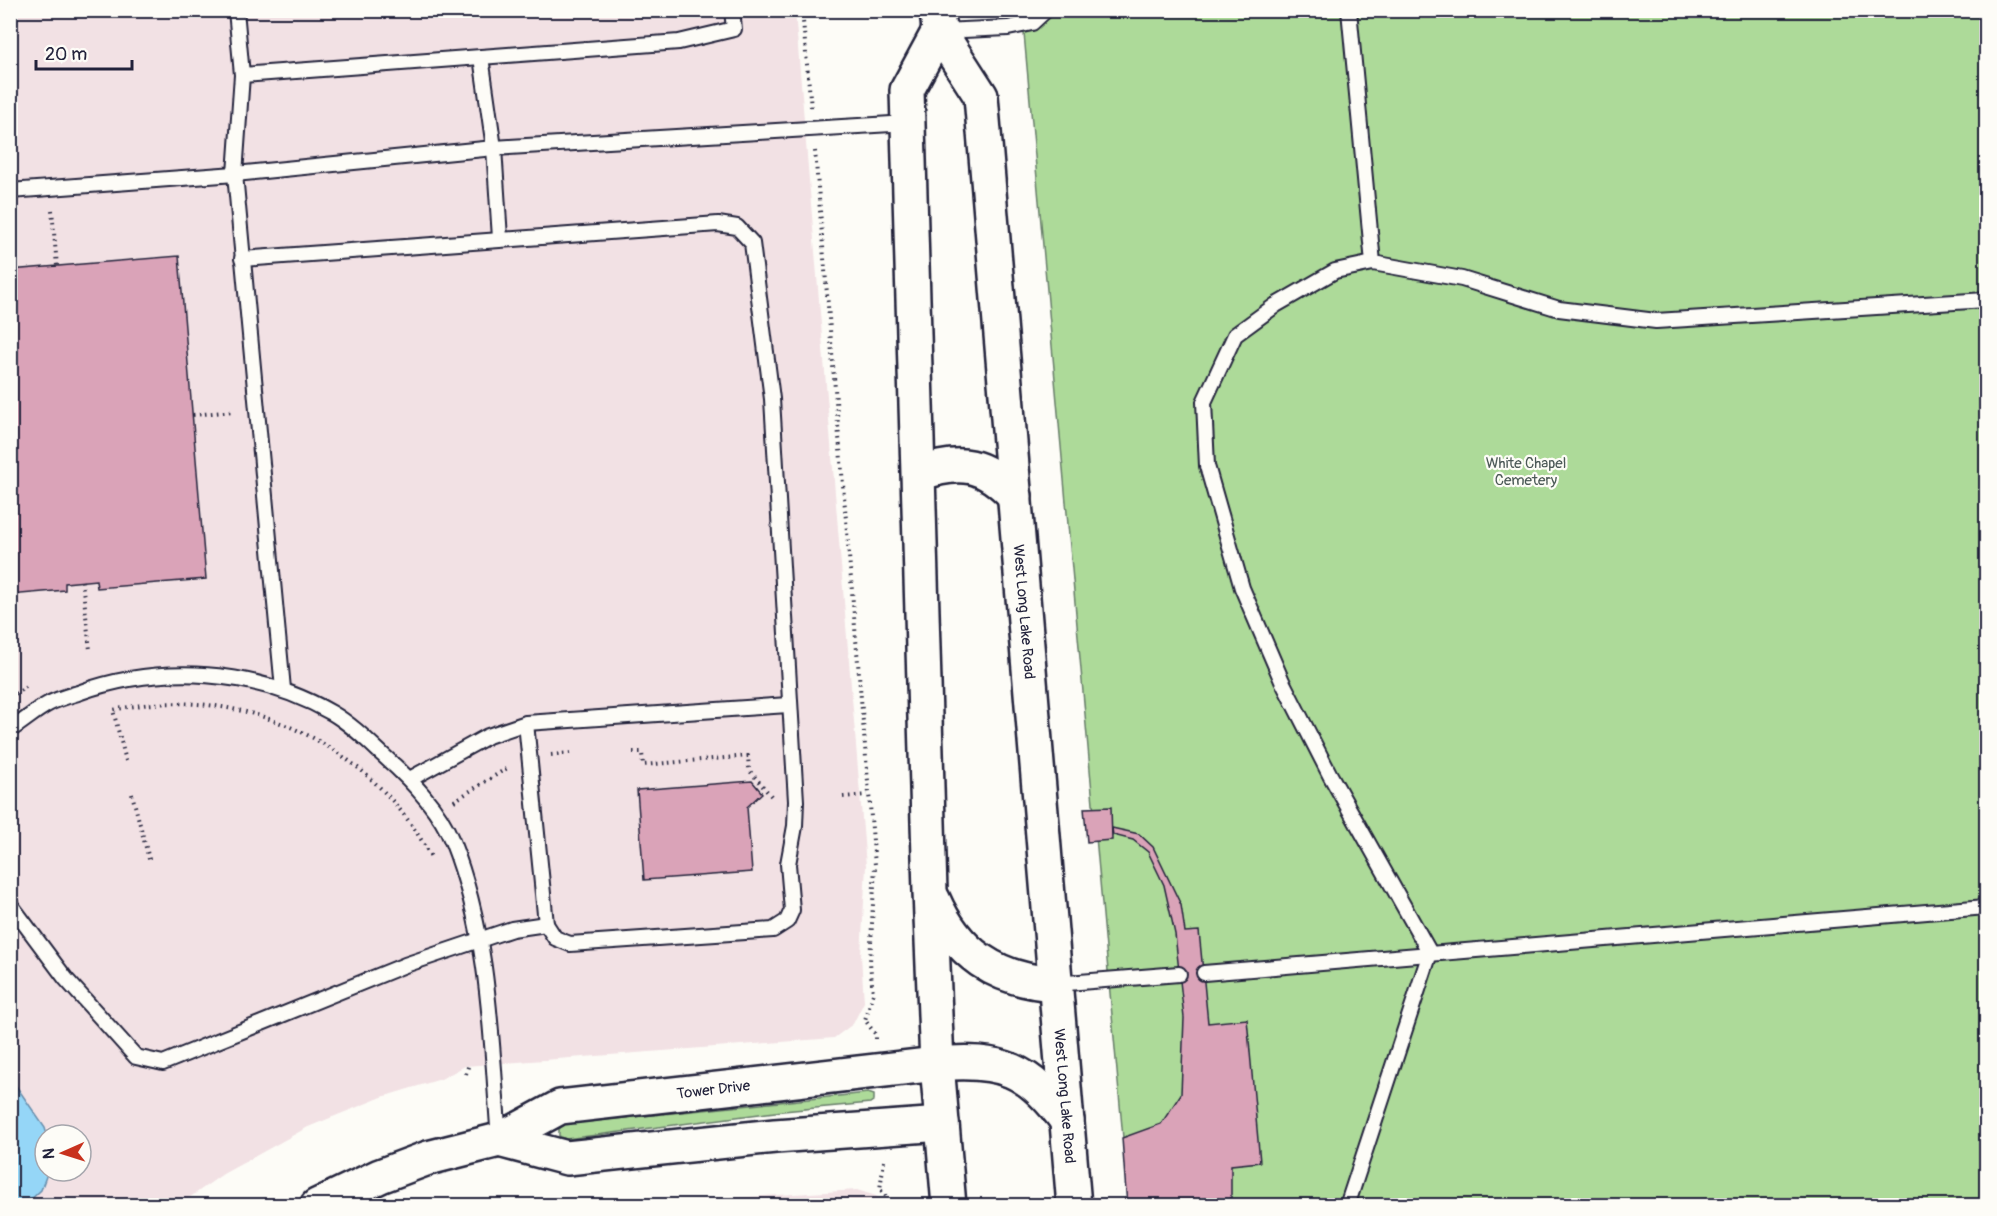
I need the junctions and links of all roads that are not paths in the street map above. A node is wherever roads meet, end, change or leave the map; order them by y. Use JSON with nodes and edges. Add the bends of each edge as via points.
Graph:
{"nodes":[{"id":1,"x":236,"y":10,"type":"edge"},
{"id":2,"x":732,"y":10,"type":"edge"},
{"id":3,"x":1046,"y":10,"type":"edge"},
{"id":4,"x":1349,"y":10,"type":"edge"},
{"id":5,"x":938,"y":21,"type":"edge"},
{"id":6,"x":481,"y":57,"type":"junction"},
{"id":7,"x":242,"y":75,"type":"junction"},
{"id":8,"x":908,"y":123,"type":"junction"},
{"id":9,"x":494,"y":148,"type":"junction"},
{"id":10,"x":235,"y":174,"type":"junction"},
{"id":11,"x":10,"y":191,"type":"edge"},
{"id":12,"x":500,"y":238,"type":"junction"},
{"id":13,"x":242,"y":259,"type":"junction"},
{"id":14,"x":1373,"y":263,"type":"junction"},
{"id":15,"x":1986,"y":300,"type":"edge"},
{"id":16,"x":919,"y":474,"type":"junction"},
{"id":17,"x":1015,"y":495,"type":"junction"},
{"id":18,"x":283,"y":689,"type":"junction"},
{"id":19,"x":788,"y":705,"type":"junction"},
{"id":20,"x":526,"y":723,"type":"junction"},
{"id":21,"x":10,"y":730,"type":"edge"},
{"id":22,"x":410,"y":779,"type":"junction"},
{"id":23,"x":930,"y":892,"type":"junction"},
{"id":24,"x":10,"y":904,"type":"edge"},
{"id":25,"x":1986,"y":907,"type":"edge"},
{"id":26,"x":546,"y":924,"type":"junction"},
{"id":27,"x":481,"y":941,"type":"junction"},
{"id":28,"x":1430,"y":953,"type":"junction"},
{"id":29,"x":1204,"y":973,"type":"dead end"},
{"id":30,"x":1179,"y":974,"type":"dead end"},
{"id":31,"x":1055,"y":984,"type":"junction"},
{"id":32,"x":937,"y":1064,"type":"junction"},
{"id":33,"x":1066,"y":1121,"type":"junction"},
{"id":34,"x":942,"y":1124,"type":"junction"},
{"id":35,"x":499,"y":1140,"type":"junction"},
{"id":36,"x":316,"y":1206,"type":"edge"},
{"id":37,"x":949,"y":1206,"type":"edge"},
{"id":38,"x":1074,"y":1206,"type":"edge"},
{"id":39,"x":1347,"y":1206,"type":"edge"}],
"edges":[{"from":1,"to":7,"type":"lane"},
{"from":2,"to":6,"type":"lane","via":[[734,29],[679,42]]},
{"from":3,"to":5,"type":"lane","via":[[1032,23],[1008,28]]},
{"from":4,"to":14,"type":"lane"},
{"from":5,"to":8,"type":"main road","via":[[907,90]]},
{"from":5,"to":17,"type":"main road","name":"West Long Lake Road","via":[[981,96]]},
{"from":6,"to":7,"type":"lane"},
{"from":6,"to":9,"type":"lane"},
{"from":7,"to":10,"type":"lane"},
{"from":8,"to":9,"type":"lane"},
{"from":8,"to":16,"type":"main road"},
{"from":9,"to":10,"type":"lane"},
{"from":9,"to":12,"type":"lane"},
{"from":10,"to":11,"type":"lane"},
{"from":10,"to":13,"type":"lane"},
{"from":12,"to":13,"type":"lane"},
{"from":12,"to":19,"type":"lane","via":[[718,224],[737,227],[753,243],[772,399]]},
{"from":13,"to":18,"type":"lane"},
{"from":14,"to":15,"type":"lane","via":[[1462,279],[1558,309],[1656,321]]},
{"from":14,"to":28,"type":"lane","via":[[1335,271],[1235,334],[1203,402],[1207,466],[1242,588],[1282,681],[1330,776]]},
{"from":16,"to":17,"type":"main road","via":[[939,466],[961,464],[982,469]]},
{"from":16,"to":23,"type":"main road"},
{"from":17,"to":31,"type":"main road","name":"West Long Lake Road"},
{"from":18,"to":21,"type":"lane","via":[[224,676],[128,678],[48,704]]},
{"from":18,"to":22,"type":"lane","via":[[333,714]]},
{"from":19,"to":20,"type":"lane"},
{"from":19,"to":26,"type":"lane","via":[[796,801],[788,864],[792,910],[787,921],[773,930],[570,944],[555,939]]},
{"from":20,"to":22,"type":"lane","via":[[488,736]]},
{"from":20,"to":26,"type":"lane"},
{"from":22,"to":27,"type":"lane","via":[[451,838],[473,901]]},
{"from":23,"to":31,"type":"main road","via":[[944,924],[965,949],[1007,976]]},
{"from":23,"to":32,"type":"main road"},
{"from":24,"to":27,"type":"lane","via":[[66,979],[136,1057],[163,1063],[405,965]]},
{"from":25,"to":28,"type":"lane"},
{"from":26,"to":27,"type":"lane","via":[[512,928]]},
{"from":27,"to":35,"type":"lane","via":[[488,983]]},
{"from":28,"to":29,"type":"lane"},
{"from":28,"to":39,"type":"lane"},
{"from":30,"to":31,"type":"lane"},
{"from":31,"to":33,"type":"main road","name":"West Long Lake Road"},
{"from":32,"to":33,"type":"main road","name":"Tower Drive","via":[[976,1062],[1016,1072],[1036,1084]]},
{"from":32,"to":34,"type":"main road"},
{"from":32,"to":35,"type":"main road","name":"Tower Drive","via":[[560,1107]]},
{"from":33,"to":38,"type":"main road","name":"West Long Lake Road"},
{"from":34,"to":35,"type":"main road","via":[[775,1136],[567,1158]]},
{"from":34,"to":37,"type":"main road"},
{"from":35,"to":36,"type":"main road","name":"Tower Drive","via":[[418,1162]]}]}
